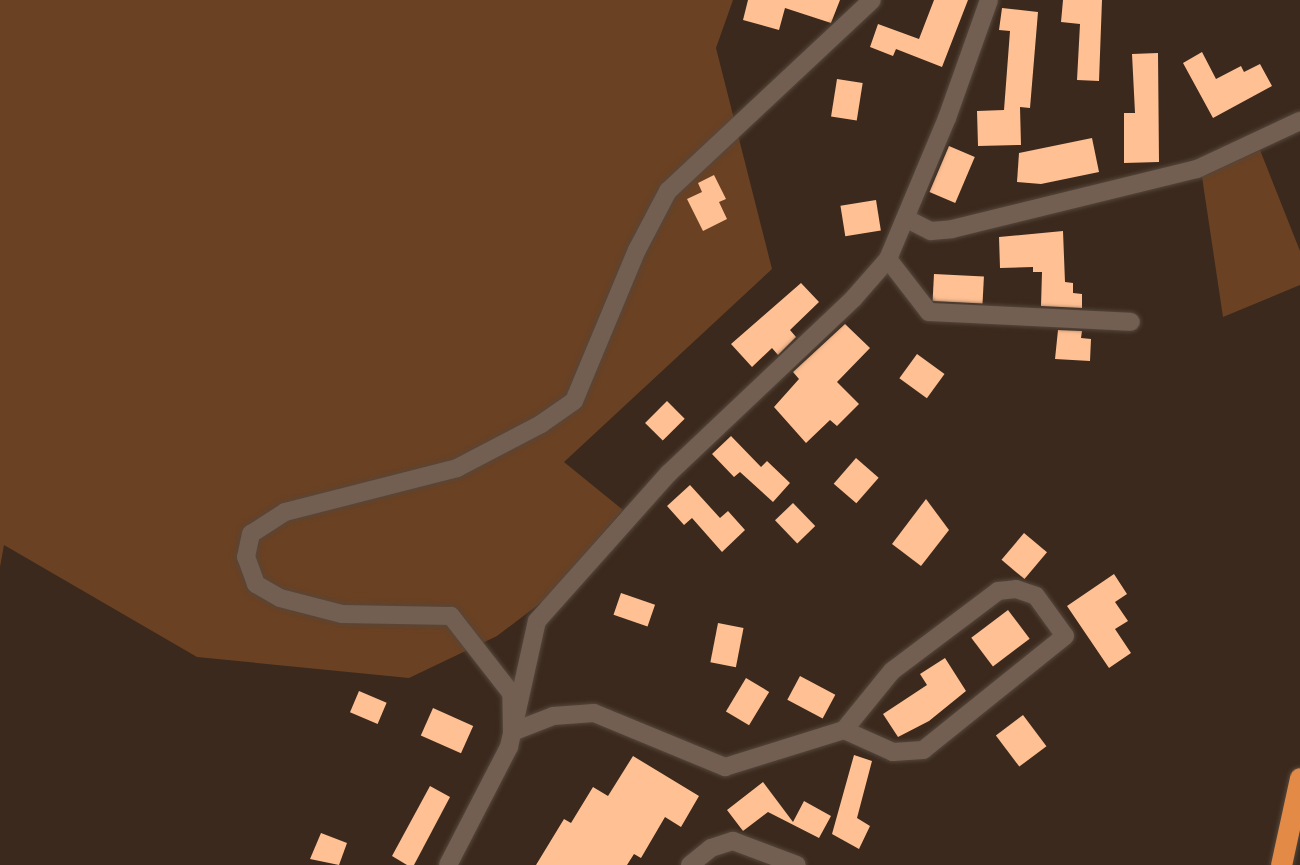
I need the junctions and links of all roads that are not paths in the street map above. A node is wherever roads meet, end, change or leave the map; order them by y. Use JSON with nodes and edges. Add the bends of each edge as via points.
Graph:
{"nodes":[{"id":1,"x":872,"y":0,"type":"edge"},
{"id":2,"x":989,"y":0,"type":"edge"},
{"id":3,"x":1300,"y":121,"type":"edge"},
{"id":4,"x":907,"y":219,"type":"junction"},
{"id":5,"x":888,"y":259,"type":"junction"},
{"id":6,"x":1130,"y":322,"type":"dead end"},
{"id":7,"x":844,"y":730,"type":"junction"},
{"id":8,"x":512,"y":732,"type":"junction"},
{"id":9,"x":1300,"y":778,"type":"edge"},
{"id":10,"x":451,"y":864,"type":"edge"},
{"id":11,"x":690,"y":865,"type":"edge"},
{"id":12,"x":797,"y":865,"type":"edge"},
{"id":13,"x":1281,"y":865,"type":"edge"}],
"edges":[{"from":1,"to":8,"type":"street","via":[[668,191],[637,250],[574,401],[541,424],[457,468],[285,512],[251,534],[246,557],[256,584],[280,597],[342,614],[452,616],[511,693]]},
{"from":2,"to":4,"type":"street"},
{"from":3,"to":4,"type":"street","via":[[1197,169],[952,229],[931,231]]},
{"from":4,"to":5,"type":"street"},
{"from":5,"to":6,"type":"street","via":[[929,312]]},
{"from":5,"to":8,"type":"street","via":[[853,299],[669,473],[537,621]]},
{"from":7,"to":7,"type":"street","via":[[892,671],[998,591],[1016,589],[1036,596],[1065,636],[923,750],[893,752]]},
{"from":7,"to":8,"type":"street","via":[[725,767],[594,713],[553,716]]},
{"from":8,"to":10,"type":"street"},
{"from":9,"to":13,"type":"highway"},
{"from":11,"to":12,"type":"street","via":[[711,848],[733,841]]}]}
